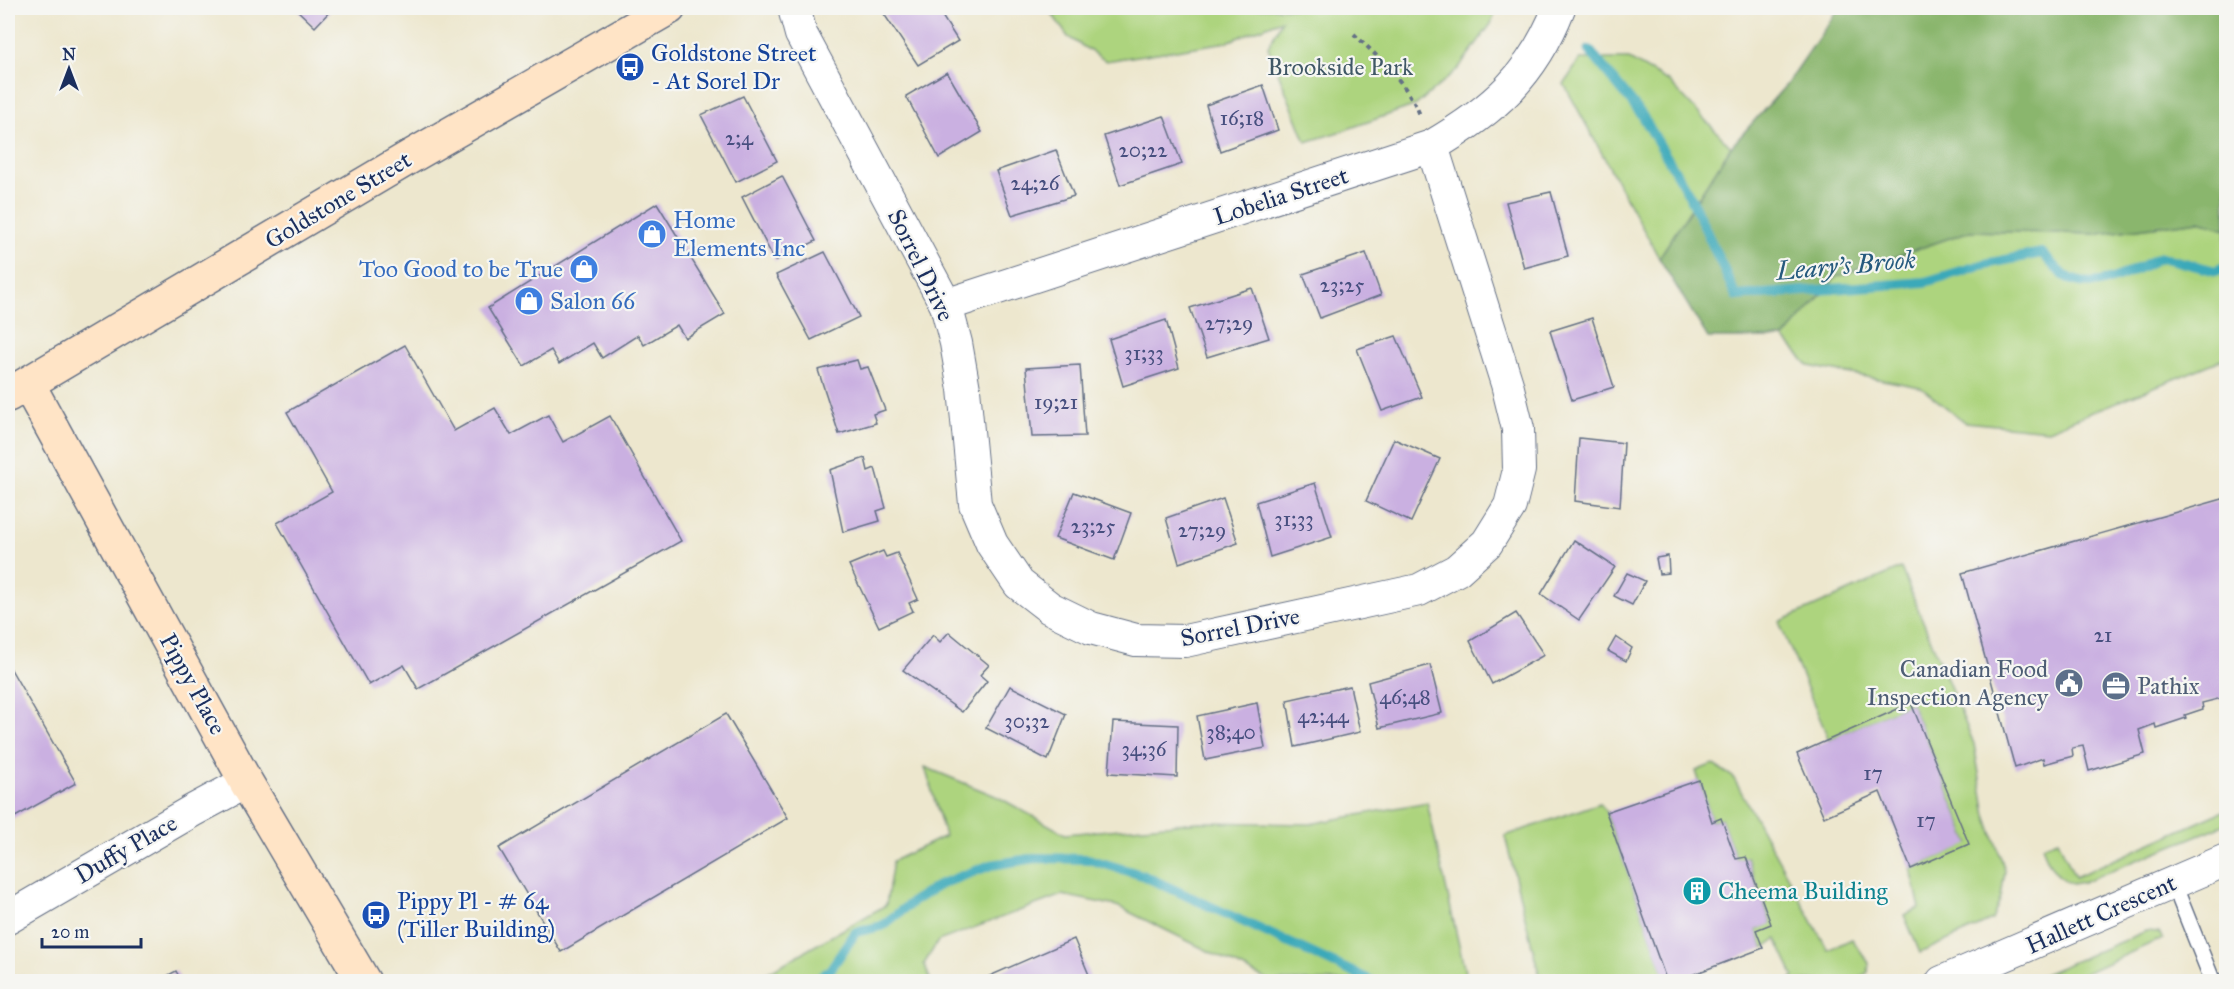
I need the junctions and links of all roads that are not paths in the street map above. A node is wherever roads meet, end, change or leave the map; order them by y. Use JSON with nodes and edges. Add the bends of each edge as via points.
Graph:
{"nodes":[{"id":1,"x":669,"y":8,"type":"edge"},
{"id":2,"x":794,"y":8,"type":"edge"},
{"id":3,"x":1554,"y":21,"type":"edge"},
{"id":4,"x":1432,"y":146,"type":"junction"},
{"id":5,"x":946,"y":305,"type":"junction"},
{"id":6,"x":18,"y":389,"type":"edge"},
{"id":7,"x":246,"y":782,"type":"junction"},
{"id":8,"x":2226,"y":860,"type":"edge"},
{"id":9,"x":2173,"y":882,"type":"junction"},
{"id":10,"x":8,"y":918,"type":"edge"},
{"id":11,"x":364,"y":981,"type":"edge"},
{"id":12,"x":1942,"y":981,"type":"edge"},
{"id":13,"x":2213,"y":981,"type":"edge"}],
"edges":[{"from":1,"to":6,"type":"main road","name":"Goldstone Street"},
{"from":2,"to":5,"type":"street","name":"Sorrel Drive","via":[[801,34]]},
{"from":3,"to":4,"type":"street","name":"Lobelia Street","via":[[1528,68],[1501,98],[1467,126]]},
{"from":4,"to":5,"type":"street","name":"Lobelia Street"},
{"from":4,"to":5,"type":"street","name":"Sorrel Drive","via":[[1507,384],[1518,429],[1519,470],[1510,506],[1487,543],[1457,570],[1419,590],[1185,641],[1136,640],[1091,628],[1050,608],[1018,584],[992,544],[975,504],[964,389]]},
{"from":6,"to":7,"type":"main road","name":"Pippy Place"},
{"from":7,"to":10,"type":"street","name":"Duffy Place"},
{"from":7,"to":11,"type":"main road","name":"Pippy Place"},
{"from":8,"to":9,"type":"street","name":"Hallett Crescent"},
{"from":9,"to":12,"type":"street","name":"Hallett Crescent"},
{"from":9,"to":13,"type":"lane"}]}
